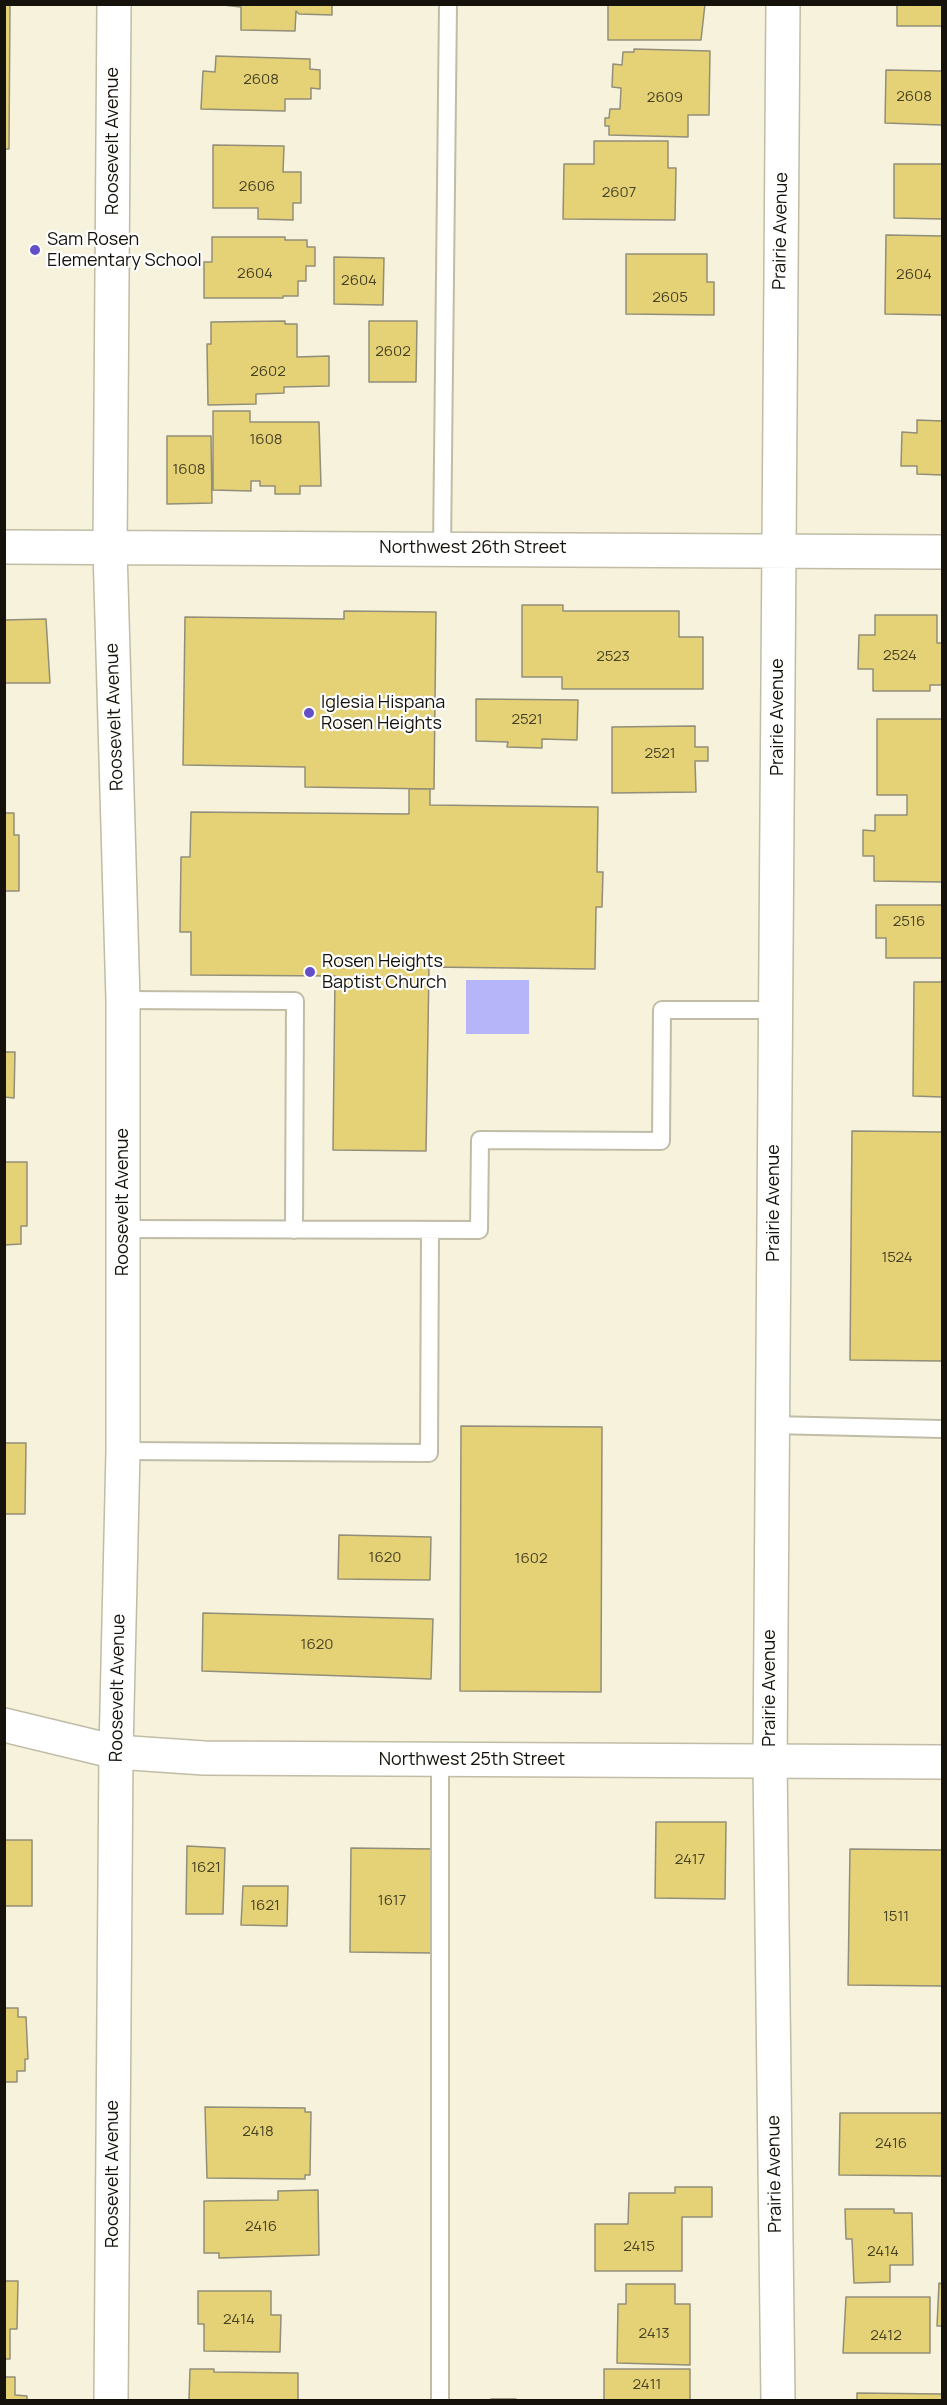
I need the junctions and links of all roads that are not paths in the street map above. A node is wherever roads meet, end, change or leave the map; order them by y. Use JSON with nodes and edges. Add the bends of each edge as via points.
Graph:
{"nodes":[{"id":1,"x":114,"y":4,"type":"edge"},
{"id":2,"x":448,"y":4,"type":"edge"},
{"id":3,"x":783,"y":4,"type":"edge"},
{"id":4,"x":4,"y":547,"type":"edge"},
{"id":5,"x":442,"y":548,"type":"junction"},
{"id":6,"x":110,"y":549,"type":"junction"},
{"id":7,"x":778,"y":550,"type":"junction"},
{"id":8,"x":942,"y":552,"type":"edge"},
{"id":9,"x":123,"y":1000,"type":"junction"},
{"id":10,"x":776,"y":1010,"type":"junction"},
{"id":11,"x":123,"y":1229,"type":"junction"},
{"id":12,"x":294,"y":1230,"type":"junction"},
{"id":13,"x":430,"y":1230,"type":"junction"},
{"id":14,"x":772,"y":1425,"type":"junction"},
{"id":15,"x":942,"y":1429,"type":"edge"},
{"id":16,"x":123,"y":1451,"type":"junction"},
{"id":17,"x":4,"y":1725,"type":"edge"},
{"id":18,"x":116,"y":1752,"type":"junction"},
{"id":19,"x":440,"y":1760,"type":"junction"},
{"id":20,"x":770,"y":1762,"type":"junction"},
{"id":21,"x":942,"y":1762,"type":"edge"},
{"id":22,"x":111,"y":2400,"type":"edge"},
{"id":23,"x":440,"y":2400,"type":"edge"},
{"id":24,"x":778,"y":2400,"type":"edge"}],
"edges":[{"from":1,"to":6,"type":"street","name":"Roosevelt Avenue"},
{"from":2,"to":5,"type":"lane"},
{"from":3,"to":7,"type":"street","name":"Prairie Avenue"},
{"from":4,"to":6,"type":"street","name":"Northwest 26th Street"},
{"from":5,"to":6,"type":"street","name":"Northwest 26th Street"},
{"from":5,"to":7,"type":"street","name":"Northwest 26th Street"},
{"from":6,"to":9,"type":"street","name":"Roosevelt Avenue"},
{"from":7,"to":8,"type":"street","name":"Northwest 26th Street"},
{"from":7,"to":10,"type":"street","name":"Prairie Avenue"},
{"from":9,"to":11,"type":"street","name":"Roosevelt Avenue"},
{"from":9,"to":12,"type":"lane","via":[[295,1001]]},
{"from":10,"to":13,"type":"lane","via":[[662,1010],[661,1141],[480,1140],[479,1230]]},
{"from":10,"to":14,"type":"street","name":"Prairie Avenue"},
{"from":11,"to":12,"type":"lane"},
{"from":11,"to":16,"type":"street","name":"Roosevelt Avenue"},
{"from":12,"to":13,"type":"lane"},
{"from":13,"to":16,"type":"lane","via":[[429,1453]]},
{"from":14,"to":15,"type":"lane"},
{"from":14,"to":20,"type":"street","name":"Prairie Avenue"},
{"from":16,"to":18,"type":"street","name":"Roosevelt Avenue"},
{"from":17,"to":18,"type":"street","name":"Northwest 25th Street"},
{"from":18,"to":19,"type":"street","name":"Northwest 25th Street","via":[[204,1758]]},
{"from":18,"to":22,"type":"street","name":"Roosevelt Avenue"},
{"from":19,"to":20,"type":"street","name":"Northwest 25th Street"},
{"from":19,"to":23,"type":"lane"},
{"from":20,"to":21,"type":"street","name":"Northwest 25th Street"},
{"from":20,"to":24,"type":"street","name":"Prairie Avenue"}]}
